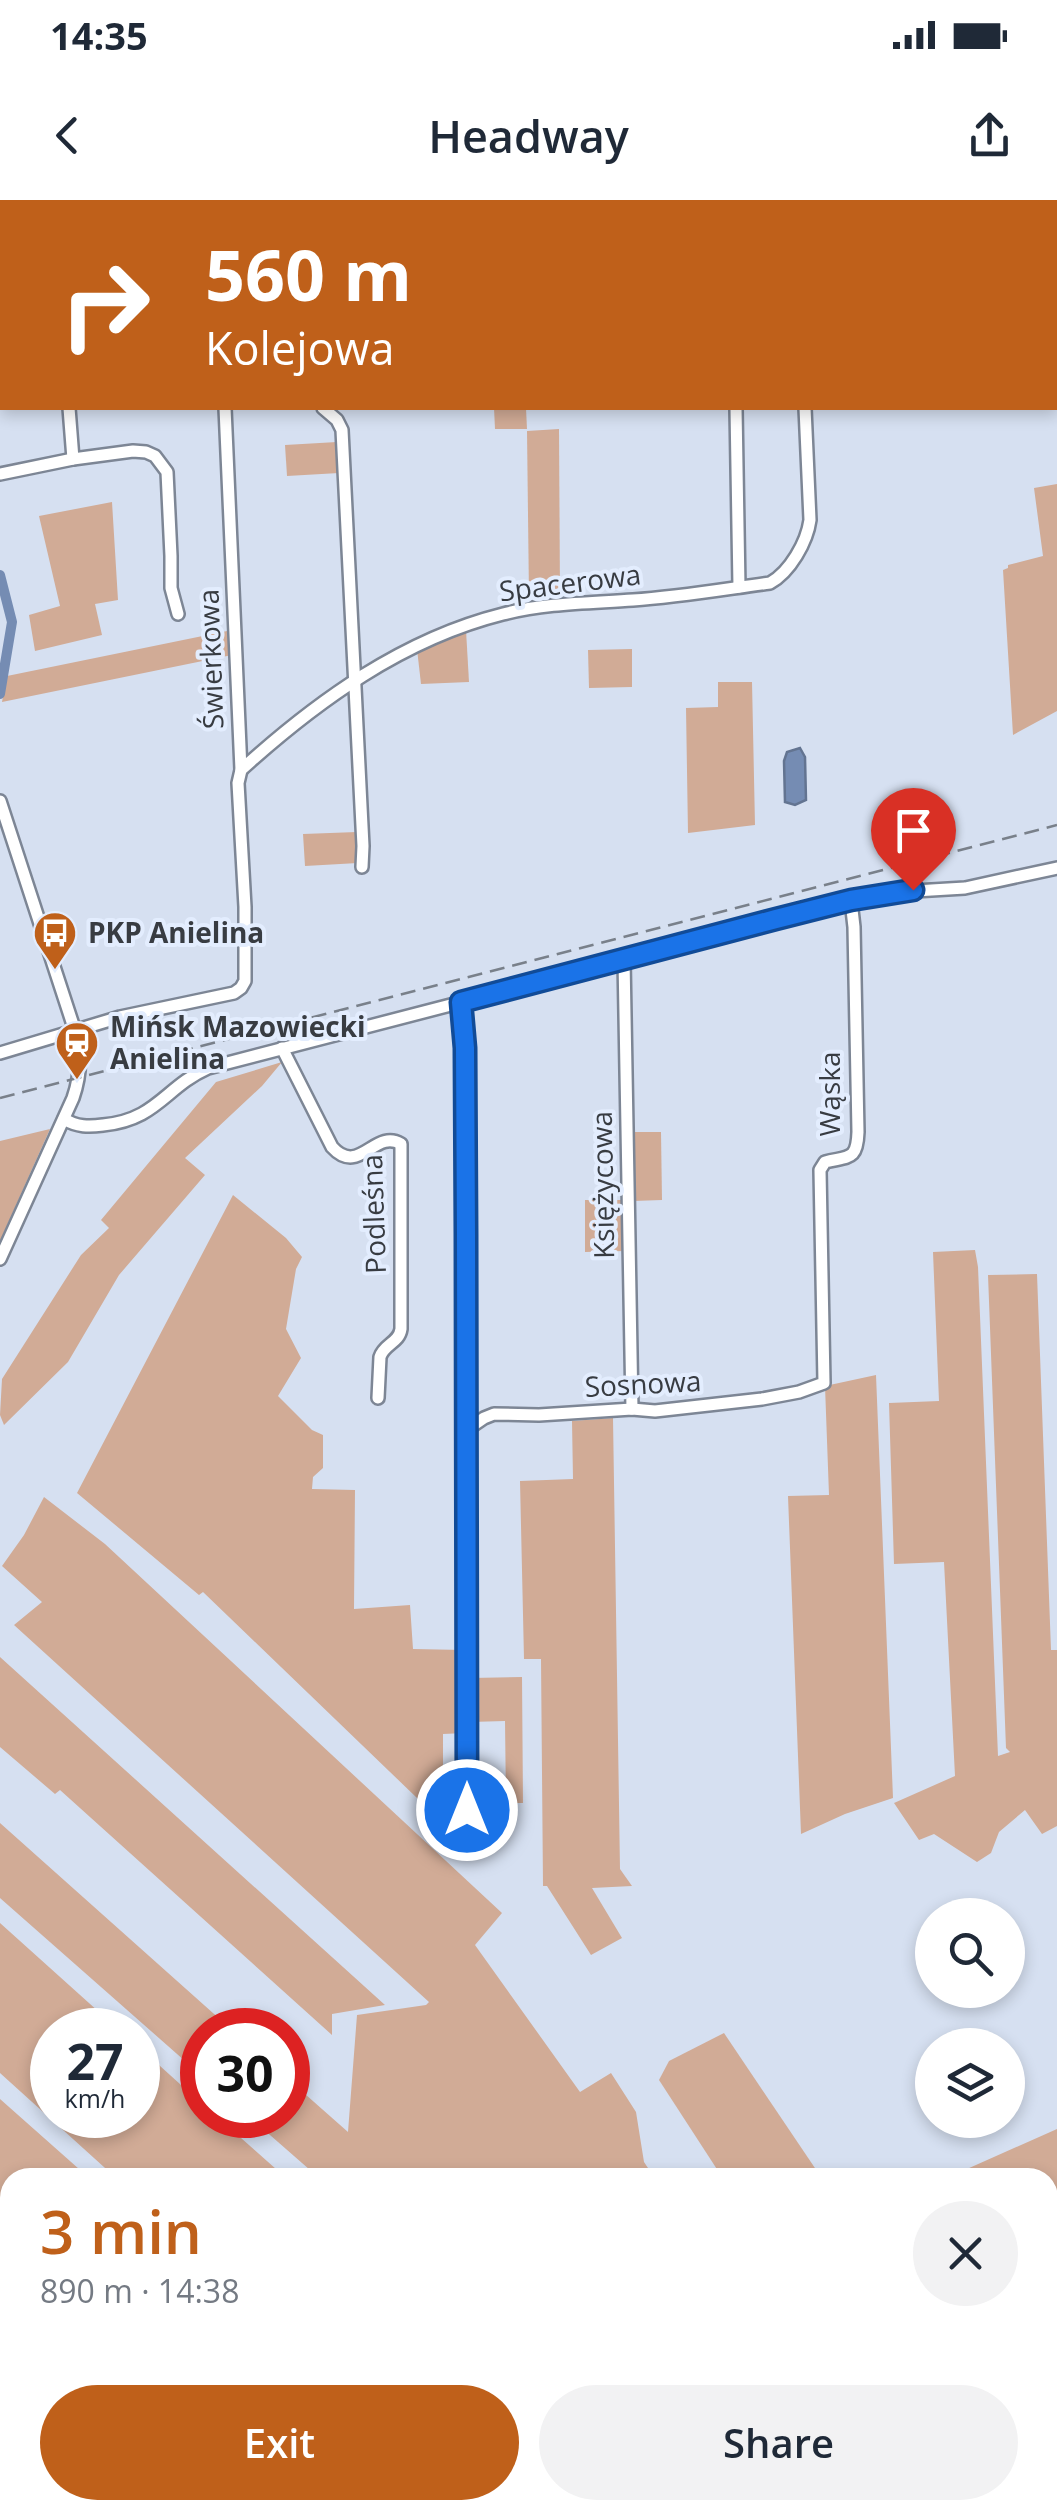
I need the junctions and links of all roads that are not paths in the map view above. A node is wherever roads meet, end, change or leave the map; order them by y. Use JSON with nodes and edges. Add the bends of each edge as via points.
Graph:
{"nodes":[{"id":1,"x":69,"y":410,"type":"edge"},
{"id":2,"x":226,"y":410,"type":"edge"},
{"id":3,"x":326,"y":410,"type":"edge"},
{"id":4,"x":736,"y":410,"type":"edge"},
{"id":5,"x":805,"y":410,"type":"edge"},
{"id":6,"x":73,"y":459,"type":"junction"},
{"id":7,"x":0,"y":474,"type":"edge"},
{"id":8,"x":739,"y":587,"type":"junction"},
{"id":9,"x":178,"y":614,"type":"dead end"},
{"id":10,"x":354,"y":681,"type":"junction"},
{"id":11,"x":241,"y":770,"type":"junction"},
{"id":12,"x":0,"y":801,"type":"edge"},
{"id":13,"x":17,"y":854,"type":"junction"},
{"id":14,"x":0,"y":857,"type":"edge"},
{"id":15,"x":362,"y":867,"type":"dead end"},
{"id":16,"x":1057,"y":868,"type":"edge"},
{"id":17,"x":851,"y":900,"type":"junction"},
{"id":18,"x":624,"y":959,"type":"junction"},
{"id":19,"x":461,"y":1002,"type":"junction"},
{"id":20,"x":76,"y":1031,"type":"junction"},
{"id":21,"x":282,"y":1048,"type":"junction"},
{"id":22,"x":0,"y":1053,"type":"edge"},
{"id":23,"x":64,"y":1118,"type":"junction"},
{"id":24,"x":0,"y":1260,"type":"edge"},
{"id":25,"x":824,"y":1383,"type":"joint"},
{"id":26,"x":378,"y":1398,"type":"dead end"},
{"id":27,"x":632,"y":1409,"type":"junction"},
{"id":28,"x":468,"y":1430,"type":"junction"},
{"id":29,"x":467,"y":1810,"type":"dead end"}],
"edges":[{"from":1,"to":6,"type":"street"},
{"from":2,"to":11,"type":"street","name":"Świerkowa"},
{"from":3,"to":10,"type":"street","via":[[342,430]]},
{"from":4,"to":8,"type":"street"},
{"from":5,"to":8,"type":"street","name":"Spacerowa","via":[[809,529],[780,578]]},
{"from":6,"to":7,"type":"street"},
{"from":6,"to":9,"type":"street","via":[[146,452],[164,466]]},
{"from":8,"to":10,"type":"street","name":"Spacerowa","via":[[506,613],[423,641]]},
{"from":10,"to":11,"type":"street","name":"Spacerowa"},
{"from":10,"to":15,"type":"street"},
{"from":11,"to":20,"type":"street","name":"Świerkowa","via":[[245,981],[239,991]]},
{"from":12,"to":13,"type":"street"},
{"from":13,"to":14,"type":"street"},
{"from":13,"to":20,"type":"street"},
{"from":16,"to":17,"type":"street","via":[[965,888]]},
{"from":17,"to":18,"type":"street"},
{"from":17,"to":25,"type":"street","name":"Wąska","via":[[858,1145],[852,1156],[825,1162],[820,1170]]},
{"from":18,"to":19,"type":"street"},
{"from":18,"to":27,"type":"street","name":"Księżycowa"},
{"from":19,"to":21,"type":"street"},
{"from":19,"to":28,"type":"street"},
{"from":20,"to":22,"type":"street"},
{"from":20,"to":23,"type":"street","via":[[79,1080]]},
{"from":21,"to":23,"type":"street","via":[[197,1073],[134,1119],[92,1126]]},
{"from":21,"to":26,"type":"street","name":"Podleśna","via":[[332,1147],[346,1158],[388,1140],[401,1144],[401,1329],[380,1356]]},
{"from":23,"to":24,"type":"street"},
{"from":25,"to":27,"type":"street","name":"Sosnowa","via":[[762,1399]]},
{"from":27,"to":28,"type":"street","name":"Sosnowa","via":[[494,1414]]},
{"from":28,"to":29,"type":"street"}]}
